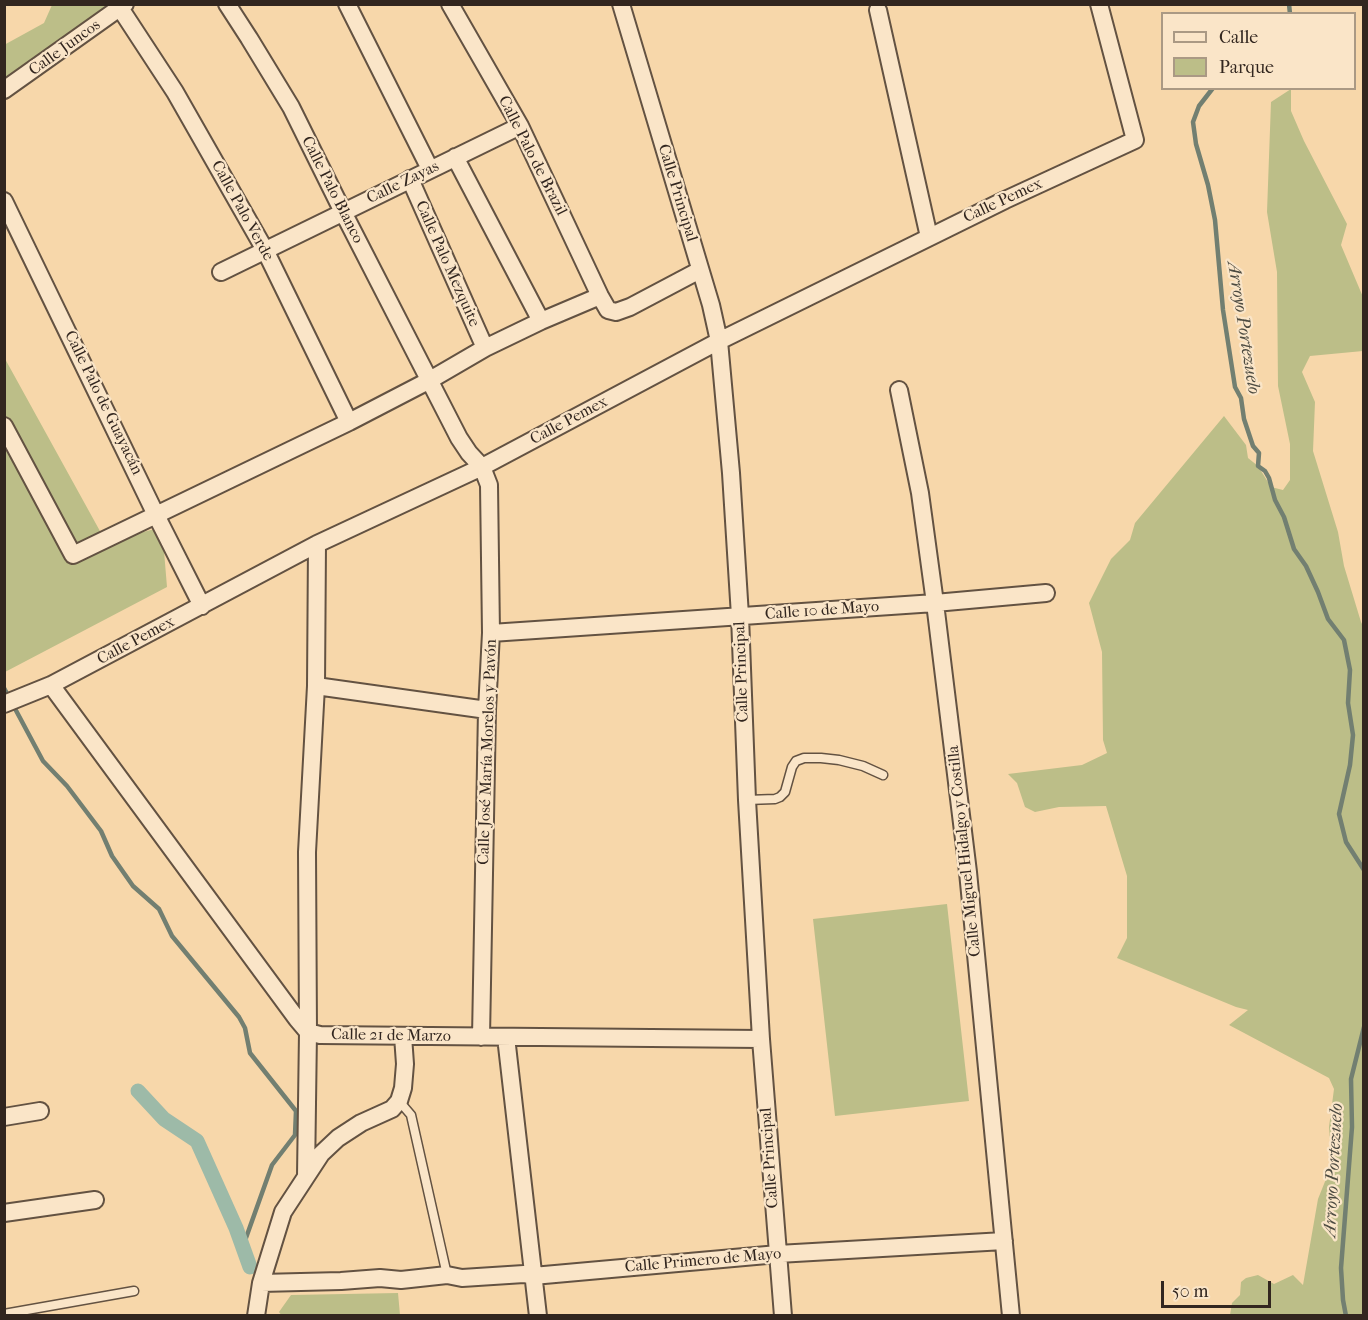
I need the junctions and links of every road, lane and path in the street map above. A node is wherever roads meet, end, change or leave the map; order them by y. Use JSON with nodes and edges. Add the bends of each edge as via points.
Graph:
{"nodes":[{"id":1,"x":227,"y":4,"type":"edge"},
{"id":2,"x":347,"y":4,"type":"edge"},
{"id":3,"x":450,"y":4,"type":"edge"},
{"id":4,"x":621,"y":4,"type":"edge"},
{"id":5,"x":1099,"y":4,"type":"edge"},
{"id":6,"x":123,"y":6,"type":"edge"},
{"id":7,"x":878,"y":10,"type":"dead end"},
{"id":8,"x":4,"y":90,"type":"edge"},
{"id":9,"x":520,"y":126,"type":"junction"},
{"id":10,"x":455,"y":157,"type":"junction"},
{"id":11,"x":430,"y":169,"type":"junction"},
{"id":12,"x":410,"y":179,"type":"junction"},
{"id":13,"x":4,"y":201,"type":"edge"},
{"id":14,"x":342,"y":212,"type":"junction"},
{"id":15,"x":929,"y":237,"type":"junction"},
{"id":16,"x":265,"y":250,"type":"junction"},
{"id":17,"x":700,"y":270,"type":"junction"},
{"id":18,"x":221,"y":272,"type":"dead end"},
{"id":19,"x":604,"y":303,"type":"junction"},
{"id":20,"x":541,"y":321,"type":"junction"},
{"id":21,"x":719,"y":341,"type":"junction"},
{"id":22,"x":485,"y":348,"type":"junction"},
{"id":23,"x":430,"y":380,"type":"junction"},
{"id":24,"x":899,"y":390,"type":"dead end"},
{"id":25,"x":349,"y":422,"type":"junction"},
{"id":26,"x":4,"y":426,"type":"edge"},
{"id":27,"x":482,"y":467,"type":"junction"},
{"id":28,"x":156,"y":515,"type":"junction"},
{"id":29,"x":317,"y":544,"type":"junction"},
{"id":30,"x":1046,"y":593,"type":"dead end"},
{"id":31,"x":936,"y":603,"type":"junction"},
{"id":32,"x":202,"y":606,"type":"junction"},
{"id":33,"x":740,"y":616,"type":"junction"},
{"id":34,"x":491,"y":633,"type":"junction"},
{"id":35,"x":51,"y":685,"type":"junction"},
{"id":36,"x":316,"y":686,"type":"junction"},
{"id":37,"x":4,"y":704,"type":"edge"},
{"id":38,"x":486,"y":710,"type":"junction"},
{"id":39,"x":883,"y":775,"type":"dead end"},
{"id":40,"x":747,"y":800,"type":"junction"},
{"id":41,"x":308,"y":1032,"type":"junction"},
{"id":42,"x":403,"y":1036,"type":"junction"},
{"id":43,"x":482,"y":1037,"type":"junction"},
{"id":44,"x":506,"y":1037,"type":"junction"},
{"id":45,"x":761,"y":1039,"type":"junction"},
{"id":46,"x":399,"y":1101,"type":"junction"},
{"id":47,"x":40,"y":1111,"type":"dead end"},
{"id":48,"x":4,"y":1117,"type":"edge"},
{"id":49,"x":306,"y":1176,"type":"junction"},
{"id":50,"x":95,"y":1200,"type":"dead end"},
{"id":51,"x":4,"y":1213,"type":"edge"},
{"id":52,"x":1005,"y":1241,"type":"junction"},
{"id":53,"x":778,"y":1254,"type":"junction"},
{"id":54,"x":447,"y":1275,"type":"junction"},
{"id":55,"x":533,"y":1276,"type":"junction"},
{"id":56,"x":261,"y":1283,"type":"junction"},
{"id":57,"x":134,"y":1291,"type":"dead end"},
{"id":58,"x":4,"y":1314,"type":"edge"},
{"id":59,"x":256,"y":1316,"type":"edge"},
{"id":60,"x":538,"y":1316,"type":"edge"},
{"id":61,"x":783,"y":1316,"type":"edge"},
{"id":62,"x":1011,"y":1316,"type":"edge"}],
"edges":[{"from":1,"to":14,"type":"street","name":"Calle Palo Blanco","via":[[291,107]]},
{"from":2,"to":11,"type":"street"},
{"from":3,"to":9,"type":"street","name":"Calle Palo de Brazil"},
{"from":4,"to":17,"type":"street","name":"Calle Principal"},
{"from":5,"to":15,"type":"street","name":"Calle Pemex","via":[[1135,140]]},
{"from":6,"to":8,"type":"street","name":"Calle Juncos"},
{"from":6,"to":16,"type":"street","name":"Calle Palo Verde"},
{"from":7,"to":15,"type":"street"},
{"from":9,"to":10,"type":"street","name":"Calle Zayas"},
{"from":9,"to":19,"type":"street","name":"Calle Palo de Brazil"},
{"from":10,"to":11,"type":"street","name":"Calle Zayas"},
{"from":10,"to":20,"type":"street"},
{"from":11,"to":12,"type":"street","name":"Calle Zayas"},
{"from":12,"to":14,"type":"street","name":"Calle Zayas"},
{"from":12,"to":22,"type":"street","name":"Calle Palo Mezquite"},
{"from":13,"to":28,"type":"street","name":"Calle Palo de Guayacán"},
{"from":14,"to":16,"type":"street","name":"Calle Zayas"},
{"from":14,"to":23,"type":"street","name":"Calle Palo Blanco"},
{"from":15,"to":21,"type":"street","name":"Calle Pemex"},
{"from":16,"to":18,"type":"street","name":"Calle Zayas"},
{"from":16,"to":25,"type":"street","name":"Calle Palo Verde"},
{"from":17,"to":19,"type":"street","via":[[616,312]]},
{"from":17,"to":21,"type":"street","name":"Calle Principal"},
{"from":19,"to":20,"type":"street"},
{"from":20,"to":22,"type":"street"},
{"from":21,"to":27,"type":"street","name":"Calle Pemex"},
{"from":21,"to":33,"type":"street","name":"Calle Principal"},
{"from":22,"to":23,"type":"street"},
{"from":23,"to":25,"type":"street"},
{"from":23,"to":27,"type":"street","name":"Calle Palo Blanco","via":[[464,445]]},
{"from":24,"to":31,"type":"street","name":"Calle Miguel Hidalgo y Costilla","via":[[920,493]]},
{"from":25,"to":28,"type":"street"},
{"from":26,"to":28,"type":"street","via":[[72,555]]},
{"from":27,"to":29,"type":"street","name":"Calle Pemex"},
{"from":27,"to":34,"type":"street","name":"Calle José María Morelos y Pavón","via":[[489,485]]},
{"from":28,"to":32,"type":"street","name":"Calle Palo de Guayacán"},
{"from":29,"to":32,"type":"street","name":"Calle Pemex"},
{"from":29,"to":36,"type":"street"},
{"from":30,"to":31,"type":"street","name":"Calle 10 de Mayo"},
{"from":31,"to":33,"type":"street","name":"Calle 10 de Mayo"},
{"from":31,"to":52,"type":"street","name":"Calle Miguel Hidalgo y Costilla"},
{"from":32,"to":35,"type":"street","name":"Calle Pemex"},
{"from":33,"to":34,"type":"street","name":"Calle 10 de Mayo"},
{"from":33,"to":40,"type":"street","name":"Calle Principal"},
{"from":34,"to":38,"type":"street","name":"Calle José María Morelos y Pavón"},
{"from":35,"to":37,"type":"street","name":"Calle Pemex"},
{"from":35,"to":41,"type":"street","name":"Calle 21 de Marzo"},
{"from":36,"to":38,"type":"street"},
{"from":36,"to":41,"type":"street","via":[[307,852]]},
{"from":38,"to":43,"type":"street","name":"Calle José María Morelos y Pavón"},
{"from":39,"to":40,"type":"lane","via":[[838,760],[804,758],[792,767],[780,797]]},
{"from":40,"to":45,"type":"street","name":"Calle Principal"},
{"from":41,"to":42,"type":"street","name":"Calle 21 de Marzo"},
{"from":41,"to":49,"type":"street"},
{"from":42,"to":43,"type":"street","name":"Calle 21 de Marzo"},
{"from":42,"to":46,"type":"street","via":[[405,1064]]},
{"from":43,"to":44,"type":"street","name":"Calle 21 de Marzo"},
{"from":44,"to":45,"type":"street","name":"Calle 21 de Marzo"},
{"from":44,"to":55,"type":"street"},
{"from":45,"to":53,"type":"street","name":"Calle Principal"},
{"from":46,"to":49,"type":"street","via":[[392,1109],[338,1138]]},
{"from":46,"to":54,"type":"lane","via":[[411,1115]]},
{"from":47,"to":48,"type":"street"},
{"from":49,"to":56,"type":"street","via":[[283,1212]]},
{"from":50,"to":51,"type":"street"},
{"from":52,"to":53,"type":"street","name":"Calle Primero de Mayo"},
{"from":52,"to":62,"type":"street","name":"Calle Miguel Hidalgo y Costilla"},
{"from":53,"to":55,"type":"street","name":"Calle Primero de Mayo"},
{"from":53,"to":61,"type":"street","name":"Calle Principal"},
{"from":54,"to":55,"type":"street","name":"Calle Primero de Mayo"},
{"from":54,"to":56,"type":"street","name":"Calle Primero de Mayo","via":[[401,1280]]},
{"from":55,"to":60,"type":"street"},
{"from":56,"to":59,"type":"street"},
{"from":57,"to":58,"type":"lane"}]}
